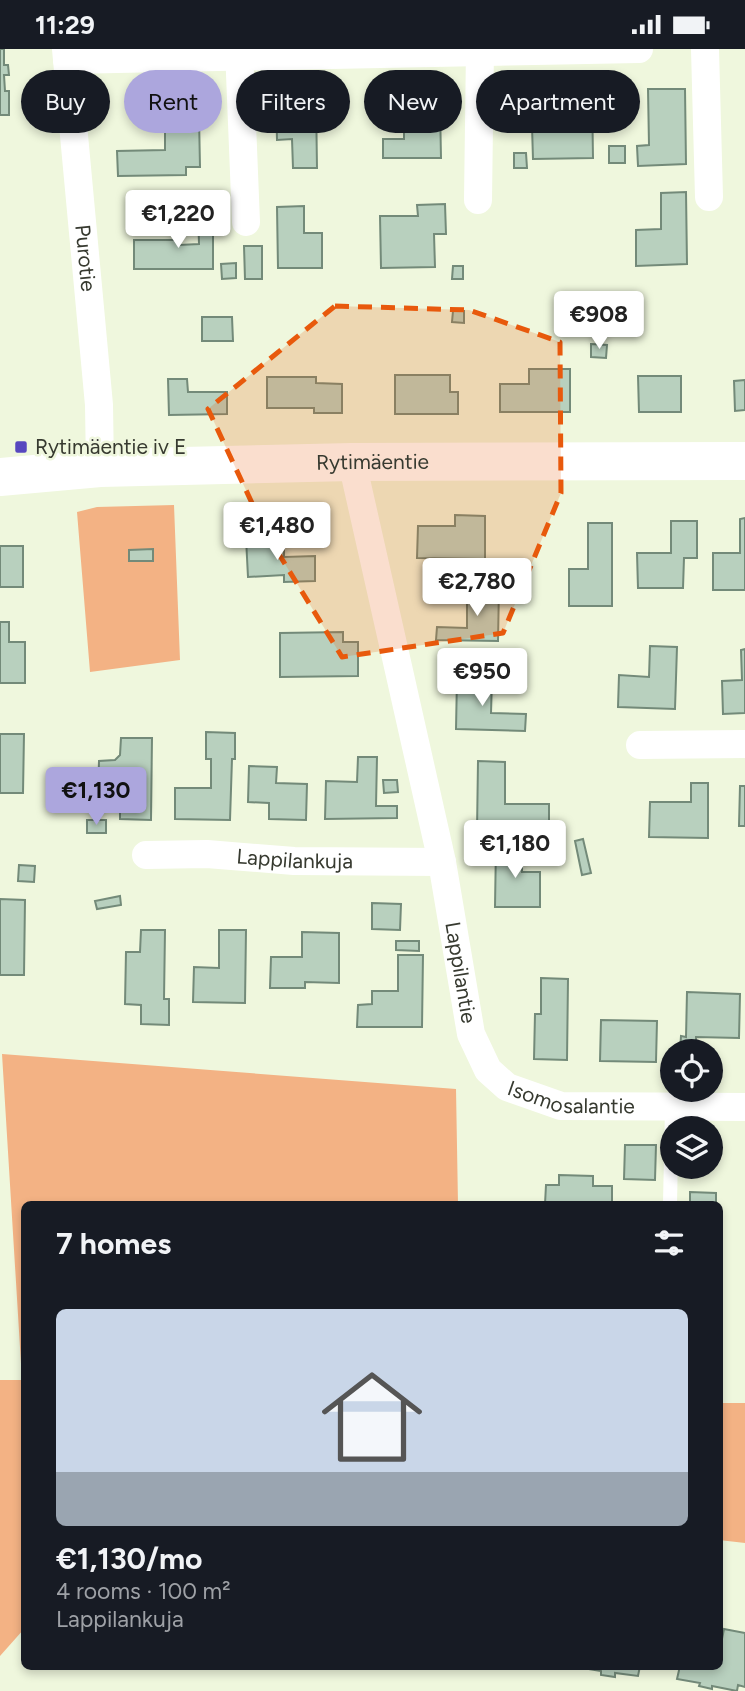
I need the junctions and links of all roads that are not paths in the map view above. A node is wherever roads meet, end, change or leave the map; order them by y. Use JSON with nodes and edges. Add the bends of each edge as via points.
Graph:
{"nodes":[{"id":1,"x":639,"y":49,"type":"edge"},
{"id":2,"x":705,"y":49,"type":"edge"},
{"id":3,"x":480,"y":51,"type":"edge"},
{"id":4,"x":239,"y":53,"type":"edge"},
{"id":5,"x":66,"y":54,"type":"edge"},
{"id":6,"x":709,"y":197,"type":"dead end"},
{"id":7,"x":478,"y":201,"type":"dead end"},
{"id":8,"x":247,"y":222,"type":"dead end"},
{"id":9,"x":745,"y":461,"type":"edge"},
{"id":10,"x":352,"y":462,"type":"junction"},
{"id":11,"x":100,"y":468,"type":"junction"},
{"id":12,"x":0,"y":477,"type":"edge"},
{"id":13,"x":745,"y":744,"type":"edge"},
{"id":14,"x":640,"y":745,"type":"dead end"},
{"id":15,"x":146,"y":855,"type":"dead end"},
{"id":16,"x":442,"y":862,"type":"junction"},
{"id":17,"x":488,"y":1070,"type":"joint"},
{"id":18,"x":672,"y":1107,"type":"junction"},
{"id":19,"x":745,"y":1107,"type":"edge"},
{"id":20,"x":670,"y":1201,"type":"edge"}],
"edges":[{"from":1,"to":3,"type":"street"},
{"from":2,"to":6,"type":"street"},
{"from":3,"to":4,"type":"street"},
{"from":3,"to":7,"type":"street"},
{"from":4,"to":5,"type":"street"},
{"from":4,"to":8,"type":"street"},
{"from":5,"to":11,"type":"street","name":"Purotie","via":[[99,405]]},
{"from":9,"to":10,"type":"street","name":"Rytimäentie"},
{"from":10,"to":11,"type":"street","name":"Rytimäentie"},
{"from":10,"to":16,"type":"street","name":"Lappilantie"},
{"from":11,"to":12,"type":"street","name":"Rytimäentie"},
{"from":13,"to":14,"type":"street"},
{"from":15,"to":16,"type":"street","name":"Lappilankuja"},
{"from":16,"to":17,"type":"street","name":"Lappilantie","via":[[471,1034]]},
{"from":17,"to":18,"type":"street","name":"Isomosalantie","via":[[507,1087],[561,1106]]},
{"from":18,"to":19,"type":"street","name":"Isomosalantie"},
{"from":18,"to":20,"type":"lane"}]}
